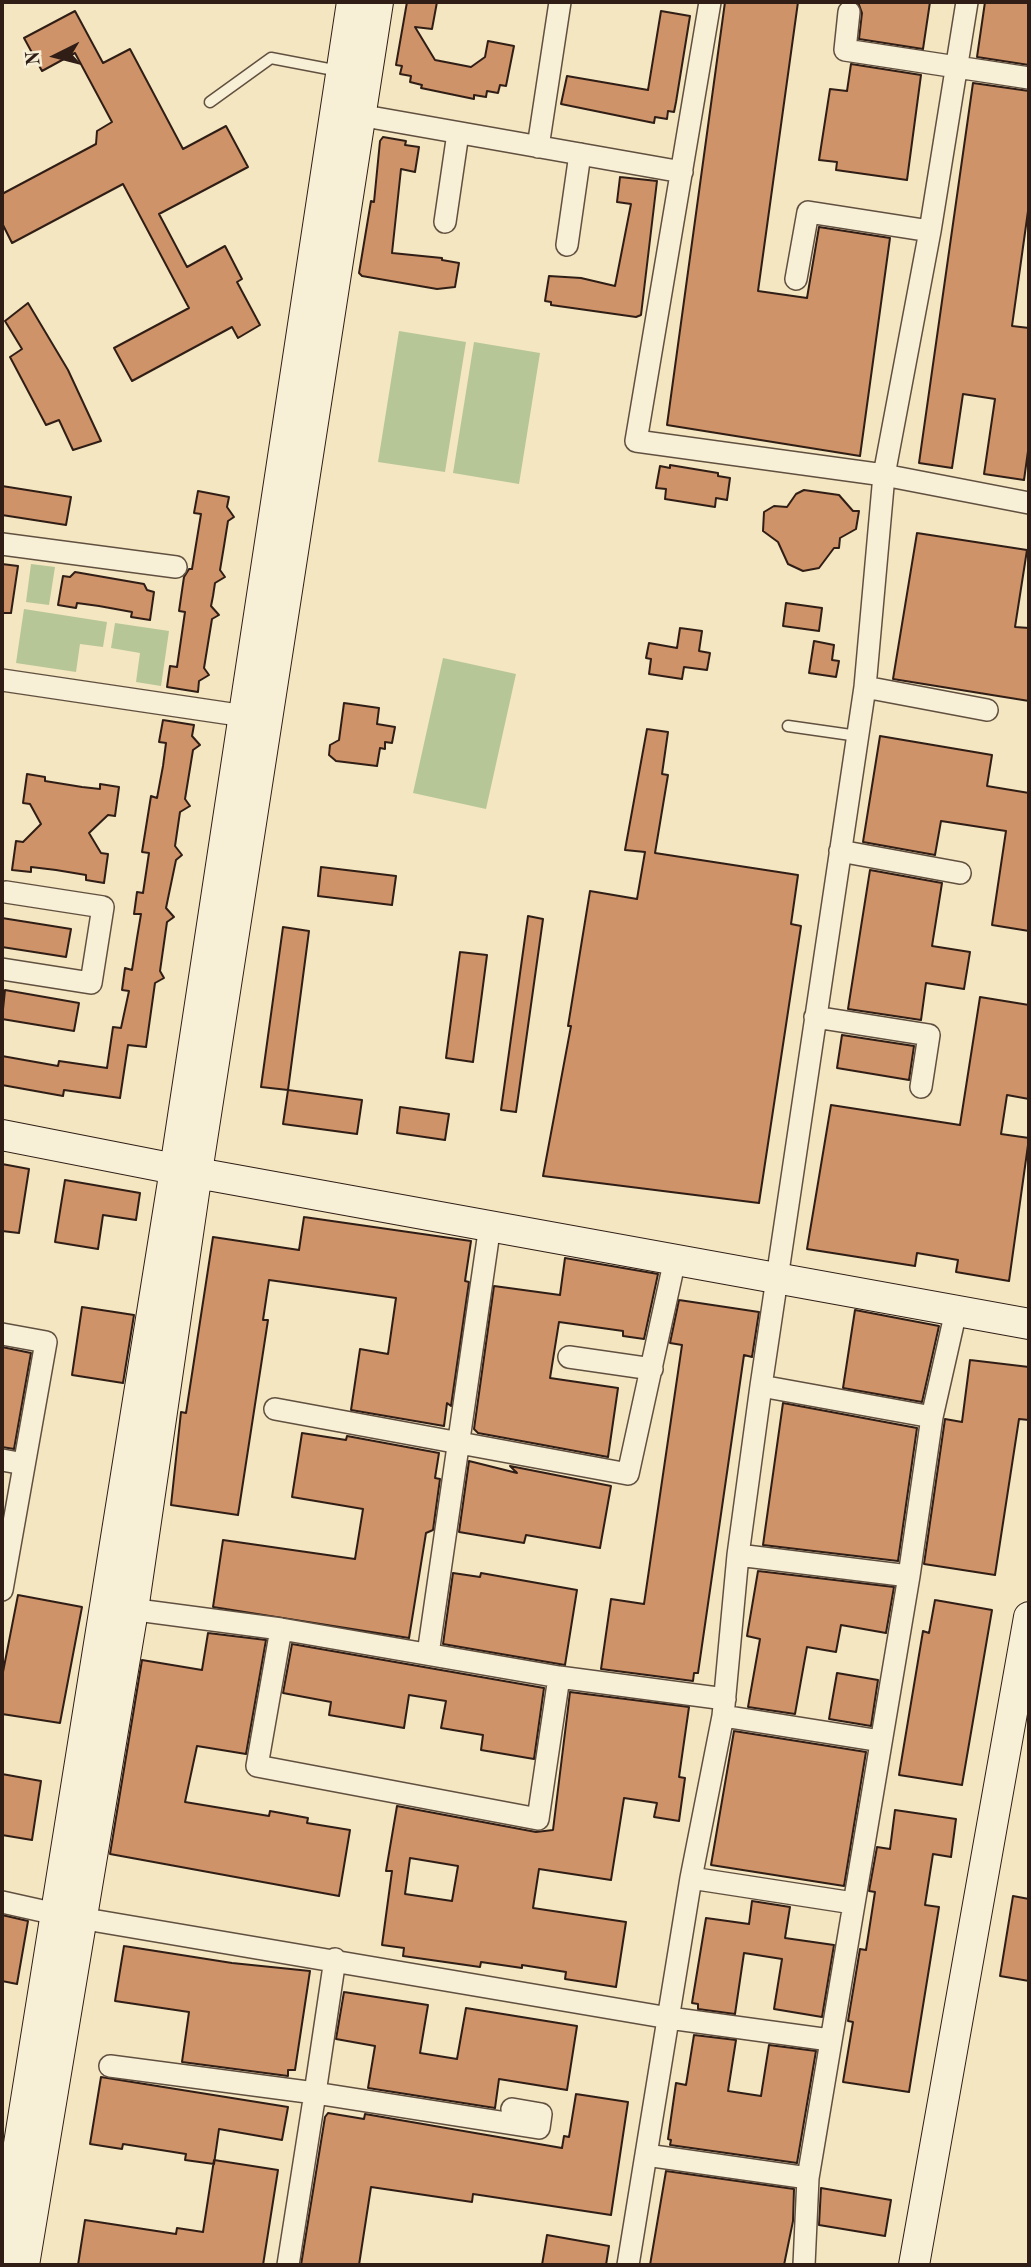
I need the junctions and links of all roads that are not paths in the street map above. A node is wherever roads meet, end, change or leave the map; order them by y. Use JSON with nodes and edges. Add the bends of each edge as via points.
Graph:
{"nodes":[{"id":1,"x":352,"y":2,"type":"edge"},
{"id":2,"x":378,"y":2,"type":"edge"},
{"id":3,"x":560,"y":2,"type":"edge"},
{"id":4,"x":710,"y":2,"type":"edge"},
{"id":5,"x":967,"y":2,"type":"edge"},
{"id":6,"x":849,"y":12,"type":"dead end"},
{"id":7,"x":956,"y":68,"type":"junction"},
{"id":8,"x":342,"y":71,"type":"junction"},
{"id":9,"x":1029,"y":78,"type":"edge"},
{"id":10,"x":210,"y":102,"type":"dead end"},
{"id":11,"x":359,"y":115,"type":"junction"},
{"id":12,"x":458,"y":133,"type":"junction"},
{"id":13,"x":538,"y":147,"type":"junction"},
{"id":14,"x":580,"y":154,"type":"junction"},
{"id":15,"x":682,"y":172,"type":"junction"},
{"id":16,"x":445,"y":222,"type":"dead end"},
{"id":17,"x":930,"y":231,"type":"junction"},
{"id":18,"x":566,"y":245,"type":"dead end"},
{"id":19,"x":796,"y":279,"type":"dead end"},
{"id":20,"x":884,"y":475,"type":"junction"},
{"id":21,"x":1029,"y":503,"type":"edge"},
{"id":22,"x":2,"y":544,"type":"edge"},
{"id":23,"x":176,"y":567,"type":"dead end"},
{"id":24,"x":2,"y":680,"type":"edge"},
{"id":25,"x":865,"y":687,"type":"junction"},
{"id":26,"x":987,"y":710,"type":"dead end"},
{"id":27,"x":245,"y":716,"type":"junction"},
{"id":28,"x":788,"y":726,"type":"dead end"},
{"id":29,"x":858,"y":736,"type":"junction"},
{"id":30,"x":840,"y":851,"type":"junction"},
{"id":31,"x":960,"y":873,"type":"dead end"},
{"id":32,"x":6,"y":892,"type":"dead end"},
{"id":33,"x":2,"y":969,"type":"edge"},
{"id":34,"x":815,"y":1017,"type":"junction"},
{"id":35,"x":921,"y":1087,"type":"dead end"},
{"id":36,"x":2,"y":1135,"type":"edge"},
{"id":37,"x":186,"y":1171,"type":"junction"},
{"id":38,"x":490,"y":1225,"type":"junction"},
{"id":39,"x":675,"y":1259,"type":"junction"},
{"id":40,"x":777,"y":1279,"type":"junction"},
{"id":41,"x":957,"y":1311,"type":"junction"},
{"id":42,"x":1029,"y":1324,"type":"edge"},
{"id":43,"x":2,"y":1334,"type":"edge"},
{"id":44,"x":569,"y":1357,"type":"dead end"},
{"id":45,"x":652,"y":1369,"type":"junction"},
{"id":46,"x":761,"y":1385,"type":"junction"},
{"id":47,"x":275,"y":1409,"type":"dead end"},
{"id":48,"x":932,"y":1417,"type":"junction"},
{"id":49,"x":459,"y":1444,"type":"junction"},
{"id":50,"x":2,"y":1460,"type":"edge"},
{"id":51,"x":24,"y":1464,"type":"junction"},
{"id":52,"x":738,"y":1555,"type":"junction"},
{"id":53,"x":909,"y":1576,"type":"junction"},
{"id":54,"x":2,"y":1590,"type":"edge"},
{"id":55,"x":119,"y":1607,"type":"junction"},
{"id":56,"x":1029,"y":1617,"type":"edge"},
{"id":57,"x":281,"y":1629,"type":"junction"},
{"id":58,"x":428,"y":1654,"type":"junction"},
{"id":59,"x":559,"y":1677,"type":"junction"},
{"id":60,"x":724,"y":1707,"type":"junction"},
{"id":61,"x":881,"y":1741,"type":"junction"},
{"id":62,"x":691,"y":1878,"type":"junction"},
{"id":63,"x":2,"y":1902,"type":"edge"},
{"id":64,"x":853,"y":1903,"type":"junction"},
{"id":65,"x":69,"y":1916,"type":"junction"},
{"id":66,"x":335,"y":1959,"type":"junction"},
{"id":67,"x":669,"y":2018,"type":"junction"},
{"id":68,"x":830,"y":2040,"type":"junction"},
{"id":69,"x":110,"y":2066,"type":"dead end"},
{"id":70,"x":315,"y":2094,"type":"junction"},
{"id":71,"x":512,"y":2109,"type":"dead end"},
{"id":72,"x":646,"y":2155,"type":"junction"},
{"id":73,"x":808,"y":2178,"type":"junction"},
{"id":74,"x":2,"y":2250,"type":"edge"},
{"id":75,"x":24,"y":2265,"type":"edge"},
{"id":76,"x":288,"y":2265,"type":"edge"},
{"id":77,"x":628,"y":2265,"type":"edge"},
{"id":78,"x":803,"y":2265,"type":"edge"},
{"id":79,"x":914,"y":2265,"type":"edge"}],
"edges":[{"from":1,"to":8,"type":"main road"},
{"from":2,"to":11,"type":"main road"},
{"from":3,"to":13,"type":"street"},
{"from":4,"to":15,"type":"street"},
{"from":5,"to":7,"type":"street"},
{"from":6,"to":7,"type":"street","via":[[845,50]]},
{"from":7,"to":9,"type":"street"},
{"from":7,"to":17,"type":"street"},
{"from":8,"to":10,"type":"lane","via":[[271,58]]},
{"from":8,"to":27,"type":"main road"},
{"from":11,"to":12,"type":"street"},
{"from":11,"to":37,"type":"main road"},
{"from":12,"to":13,"type":"street"},
{"from":12,"to":16,"type":"street"},
{"from":13,"to":14,"type":"street"},
{"from":14,"to":15,"type":"street"},
{"from":14,"to":18,"type":"street"},
{"from":15,"to":20,"type":"street","via":[[636,442]]},
{"from":17,"to":19,"type":"street","via":[[808,212]]},
{"from":17,"to":20,"type":"street"},
{"from":20,"to":21,"type":"street"},
{"from":20,"to":25,"type":"street"},
{"from":22,"to":23,"type":"street"},
{"from":24,"to":27,"type":"street"},
{"from":25,"to":26,"type":"street"},
{"from":25,"to":29,"type":"street"},
{"from":27,"to":37,"type":"main road"},
{"from":28,"to":29,"type":"lane"},
{"from":29,"to":30,"type":"street"},
{"from":30,"to":31,"type":"street"},
{"from":30,"to":34,"type":"street"},
{"from":32,"to":33,"type":"street","via":[[103,907],[91,983]]},
{"from":34,"to":35,"type":"street","via":[[929,1035]]},
{"from":34,"to":40,"type":"street"},
{"from":36,"to":37,"type":"main road"},
{"from":37,"to":38,"type":"main road"},
{"from":37,"to":55,"type":"main road"},
{"from":38,"to":39,"type":"main road"},
{"from":38,"to":49,"type":"street"},
{"from":39,"to":40,"type":"main road"},
{"from":39,"to":45,"type":"street"},
{"from":40,"to":41,"type":"main road"},
{"from":40,"to":46,"type":"street"},
{"from":41,"to":42,"type":"main road"},
{"from":41,"to":48,"type":"street"},
{"from":43,"to":51,"type":"street","via":[[46,1342]]},
{"from":44,"to":45,"type":"street"},
{"from":45,"to":49,"type":"street","via":[[628,1474]]},
{"from":46,"to":48,"type":"street"},
{"from":46,"to":52,"type":"street"},
{"from":47,"to":49,"type":"street"},
{"from":48,"to":53,"type":"street"},
{"from":49,"to":58,"type":"street"},
{"from":50,"to":51,"type":"street"},
{"from":51,"to":54,"type":"street"},
{"from":52,"to":53,"type":"street"},
{"from":52,"to":60,"type":"street"},
{"from":53,"to":61,"type":"street"},
{"from":55,"to":57,"type":"street"},
{"from":55,"to":65,"type":"main road"},
{"from":56,"to":79,"type":"main road"},
{"from":57,"to":58,"type":"street"},
{"from":57,"to":59,"type":"street","via":[[257,1766],[538,1819]]},
{"from":58,"to":59,"type":"street"},
{"from":59,"to":60,"type":"street"},
{"from":60,"to":61,"type":"street"},
{"from":60,"to":62,"type":"street"},
{"from":61,"to":64,"type":"street"},
{"from":62,"to":64,"type":"street"},
{"from":62,"to":67,"type":"street"},
{"from":63,"to":65,"type":"street"},
{"from":64,"to":68,"type":"street"},
{"from":65,"to":66,"type":"street"},
{"from":65,"to":74,"type":"main road"},
{"from":65,"to":75,"type":"main road"},
{"from":66,"to":67,"type":"street"},
{"from":66,"to":70,"type":"street"},
{"from":67,"to":68,"type":"street"},
{"from":67,"to":72,"type":"street"},
{"from":68,"to":73,"type":"street"},
{"from":69,"to":70,"type":"street"},
{"from":70,"to":71,"type":"street","via":[[539,2128],[541,2114]]},
{"from":70,"to":76,"type":"street"},
{"from":72,"to":73,"type":"street"},
{"from":72,"to":77,"type":"street"},
{"from":73,"to":78,"type":"street"}]}
